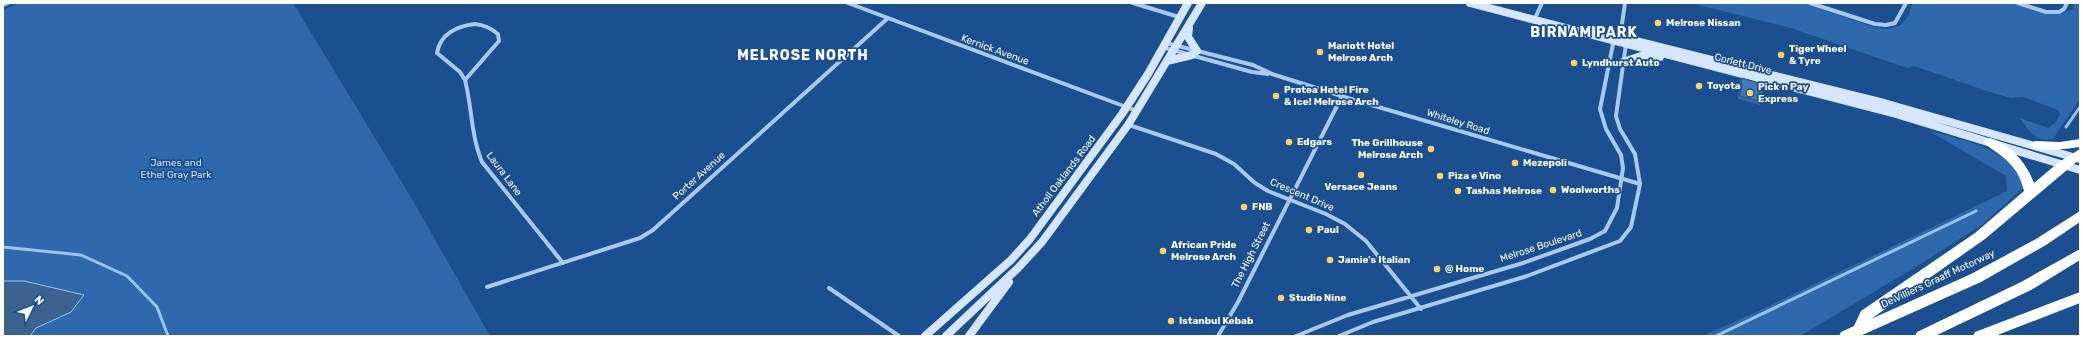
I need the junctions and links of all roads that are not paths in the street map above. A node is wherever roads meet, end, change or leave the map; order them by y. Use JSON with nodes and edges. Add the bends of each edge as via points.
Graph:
{"nodes":[{"id":1,"x":8,"y":3,"type":"edge"},
{"id":2,"x":848,"y":3,"type":"edge"},
{"id":3,"x":1133,"y":3,"type":"edge"},
{"id":4,"x":1188,"y":3,"type":"edge"},
{"id":5,"x":1202,"y":3,"type":"edge"},
{"id":6,"x":1470,"y":3,"type":"edge"},
{"id":7,"x":1486,"y":3,"type":"edge"},
{"id":8,"x":1542,"y":3,"type":"edge"},
{"id":9,"x":1625,"y":3,"type":"edge"},
{"id":10,"x":1810,"y":3,"type":"edge"},
{"id":11,"x":1906,"y":3,"type":"edge"},
{"id":12,"x":2018,"y":3,"type":"edge"},
{"id":13,"x":2067,"y":3,"type":"edge"},
{"id":14,"x":3,"y":5,"type":"edge"},
{"id":15,"x":1536,"y":16,"type":"junction"},
{"id":16,"x":1179,"y":17,"type":"junction"},
{"id":17,"x":888,"y":18,"type":"junction"},
{"id":18,"x":1190,"y":25,"type":"junction"},
{"id":19,"x":1621,"y":31,"type":"junction"},
{"id":20,"x":1614,"y":38,"type":"junction"},
{"id":21,"x":1626,"y":41,"type":"junction"},
{"id":22,"x":1163,"y":45,"type":"junction"},
{"id":23,"x":1175,"y":48,"type":"junction"},
{"id":24,"x":1195,"y":53,"type":"junction"},
{"id":25,"x":1167,"y":61,"type":"junction"},
{"id":26,"x":1690,"y":61,"type":"junction"},
{"id":27,"x":1623,"y":62,"type":"junction"},
{"id":28,"x":1272,"y":74,"type":"junction"},
{"id":29,"x":465,"y":80,"type":"junction"},
{"id":30,"x":1342,"y":96,"type":"junction"},
{"id":31,"x":1126,"y":107,"type":"junction"},
{"id":32,"x":1137,"y":111,"type":"junction"},
{"id":33,"x":1128,"y":125,"type":"junction"},
{"id":34,"x":1990,"y":142,"type":"junction"},
{"id":35,"x":2080,"y":143,"type":"edge"},
{"id":36,"x":2035,"y":145,"type":"junction"},
{"id":37,"x":2078,"y":157,"type":"edge"},
{"id":38,"x":2063,"y":165,"type":"junction"},
{"id":39,"x":2080,"y":170,"type":"edge"},
{"id":40,"x":1623,"y":179,"type":"junction"},
{"id":41,"x":1640,"y":184,"type":"junction"},
{"id":42,"x":2031,"y":193,"type":"junction"},
{"id":43,"x":1289,"y":200,"type":"junction"},
{"id":44,"x":2080,"y":216,"type":"edge"},
{"id":45,"x":2080,"y":254,"type":"edge"},
{"id":46,"x":563,"y":263,"type":"junction"},
{"id":47,"x":1018,"y":268,"type":"junction"},
{"id":48,"x":487,"y":287,"type":"dead end"},
{"id":49,"x":829,"y":288,"type":"dead end"},
{"id":50,"x":1411,"y":296,"type":"junction"},
{"id":51,"x":2080,"y":297,"type":"edge"},
{"id":52,"x":1421,"y":309,"type":"junction"},
{"id":53,"x":1859,"y":330,"type":"junction"},
{"id":54,"x":899,"y":336,"type":"edge"},
{"id":55,"x":925,"y":336,"type":"edge"},
{"id":56,"x":946,"y":336,"type":"edge"},
{"id":57,"x":968,"y":336,"type":"edge"},
{"id":58,"x":1218,"y":336,"type":"edge"},
{"id":59,"x":1296,"y":336,"type":"edge"},
{"id":60,"x":1339,"y":336,"type":"edge"},
{"id":61,"x":1846,"y":336,"type":"edge"},
{"id":62,"x":1922,"y":336,"type":"edge"},
{"id":63,"x":1980,"y":336,"type":"edge"}],
"edges":[{"from":1,"to":14,"type":"street"},
{"from":2,"to":17,"type":"street","name":"Kernick Avenue"},
{"from":3,"to":16,"type":"street"},
{"from":4,"to":16,"type":"street","name":"Atholl Oaklands Road"},
{"from":5,"to":18,"type":"street","name":"Atholl Oaklands Road"},
{"from":6,"to":20,"type":"street","name":"Corlett Drive"},
{"from":7,"to":15,"type":"street","name":"Corlett Drive"},
{"from":8,"to":15,"type":"street"},
{"from":9,"to":19,"type":"street"},
{"from":10,"to":11,"type":"street","via":[[1875,24],[1886,25],[1895,23]]},
{"from":12,"to":13,"type":"street","via":[[2053,13],[2063,12]]},
{"from":15,"to":20,"type":"street","name":"Corlett Drive"},
{"from":16,"to":22,"type":"street","name":"Atholl Oaklands Road"},
{"from":17,"to":31,"type":"street","name":"Kernick Avenue"},
{"from":17,"to":46,"type":"street","name":"Porter Avenue","via":[[654,230],[640,238]]},
{"from":18,"to":23,"type":"street","name":"Atholl Oaklands Road"},
{"from":18,"to":24,"type":"street","via":[[1188,37]]},
{"from":19,"to":20,"type":"street"},
{"from":19,"to":21,"type":"street"},
{"from":20,"to":21,"type":"street","name":"Corlett Drive"},
{"from":20,"to":40,"type":"street","name":"Melrose Boulevard","via":[[1602,93],[1601,115],[1623,160]]},
{"from":21,"to":26,"type":"street","name":"Corlett Drive"},
{"from":21,"to":27,"type":"street"},
{"from":21,"to":36,"type":"street","name":"Corlett Drive","via":[[1884,103]]},
{"from":22,"to":23,"type":"street","name":"Whiteley Road"},
{"from":22,"to":31,"type":"street","name":"Atholl Oaklands Road"},
{"from":23,"to":24,"type":"street","name":"Whiteley Road"},
{"from":23,"to":24,"type":"street","name":"Whiteley Road"},
{"from":23,"to":25,"type":"street","name":"Atholl Oaklands Road"},
{"from":24,"to":25,"type":"street"},
{"from":24,"to":28,"type":"street","name":"Whiteley Road","via":[[1252,72]]},
{"from":24,"to":28,"type":"street","name":"Whiteley Road","via":[[1253,65]]},
{"from":25,"to":32,"type":"street","name":"Atholl Oaklands Road"},
{"from":26,"to":27,"type":"street","via":[[1644,56]]},
{"from":26,"to":34,"type":"street","name":"Corlett Drive","via":[[1896,114]]},
{"from":27,"to":41,"type":"street","via":[[1616,116],[1620,129],[1635,154]]},
{"from":28,"to":30,"type":"street","name":"Whiteley Road"},
{"from":29,"to":29,"type":"street","name":"Laura Lane","via":[[460,72],[436,53],[436,47],[446,35],[463,26],[487,26],[498,34],[499,41]]},
{"from":29,"to":46,"type":"street","name":"Laura Lane","via":[[475,145],[482,162]]},
{"from":30,"to":40,"type":"street","name":"Whiteley Road"},
{"from":30,"to":43,"type":"street","name":"The High Street"},
{"from":31,"to":32,"type":"street","name":"Kernick Avenue"},
{"from":31,"to":55,"type":"street","name":"Atholl Oaklands Road","via":[[1030,239],[1011,260]]},
{"from":32,"to":33,"type":"street","name":"Atholl Oaklands Road"},
{"from":33,"to":43,"type":"street","name":"Crescent Drive","via":[[1216,154],[1234,164],[1261,187]]},
{"from":33,"to":47,"type":"street","name":"Atholl Oaklands Road","via":[[1042,242]]},
{"from":34,"to":38,"type":"street","name":"Corlett Drive"},
{"from":34,"to":42,"type":"highway","via":[[2022,166]]},
{"from":35,"to":36,"type":"highway","via":[[2060,146]]},
{"from":36,"to":37,"type":"street","name":"Corlett Drive"},
{"from":37,"to":38,"type":"highway"},
{"from":38,"to":39,"type":"street","name":"Corlett Drive"},
{"from":38,"to":42,"type":"highway"},
{"from":40,"to":41,"type":"street","name":"Whiteley Road"},
{"from":40,"to":50,"type":"street","name":"Melrose Boulevard","via":[[1613,218],[1605,231],[1598,236],[1523,263]]},
{"from":41,"to":52,"type":"street","via":[[1631,227],[1620,241],[1527,276]]},
{"from":42,"to":53,"type":"highway","via":[[1980,236],[1866,315]]},
{"from":43,"to":50,"type":"street","name":"Crescent Drive","via":[[1332,217],[1358,233]]},
{"from":43,"to":58,"type":"street","name":"The High Street"},
{"from":44,"to":53,"type":"highway","name":"De Villiers Graaff Motorway","via":[[2041,242],[1976,278]]},
{"from":45,"to":62,"type":"highway","via":[[2026,286]]},
{"from":46,"to":48,"type":"street","name":"Porter Avenue"},
{"from":47,"to":56,"type":"street","name":"Atholl Oaklands Road"},
{"from":47,"to":57,"type":"street"},
{"from":49,"to":54,"type":"street"},
{"from":50,"to":52,"type":"street","name":"Crescent Drive"},
{"from":50,"to":59,"type":"street","name":"Melrose Boulevard","via":[[1348,315]]},
{"from":51,"to":63,"type":"highway"},
{"from":52,"to":60,"type":"street","via":[[1373,322]]},
{"from":53,"to":61,"type":"highway","name":"De Villiers Graaff Motorway"}]}
